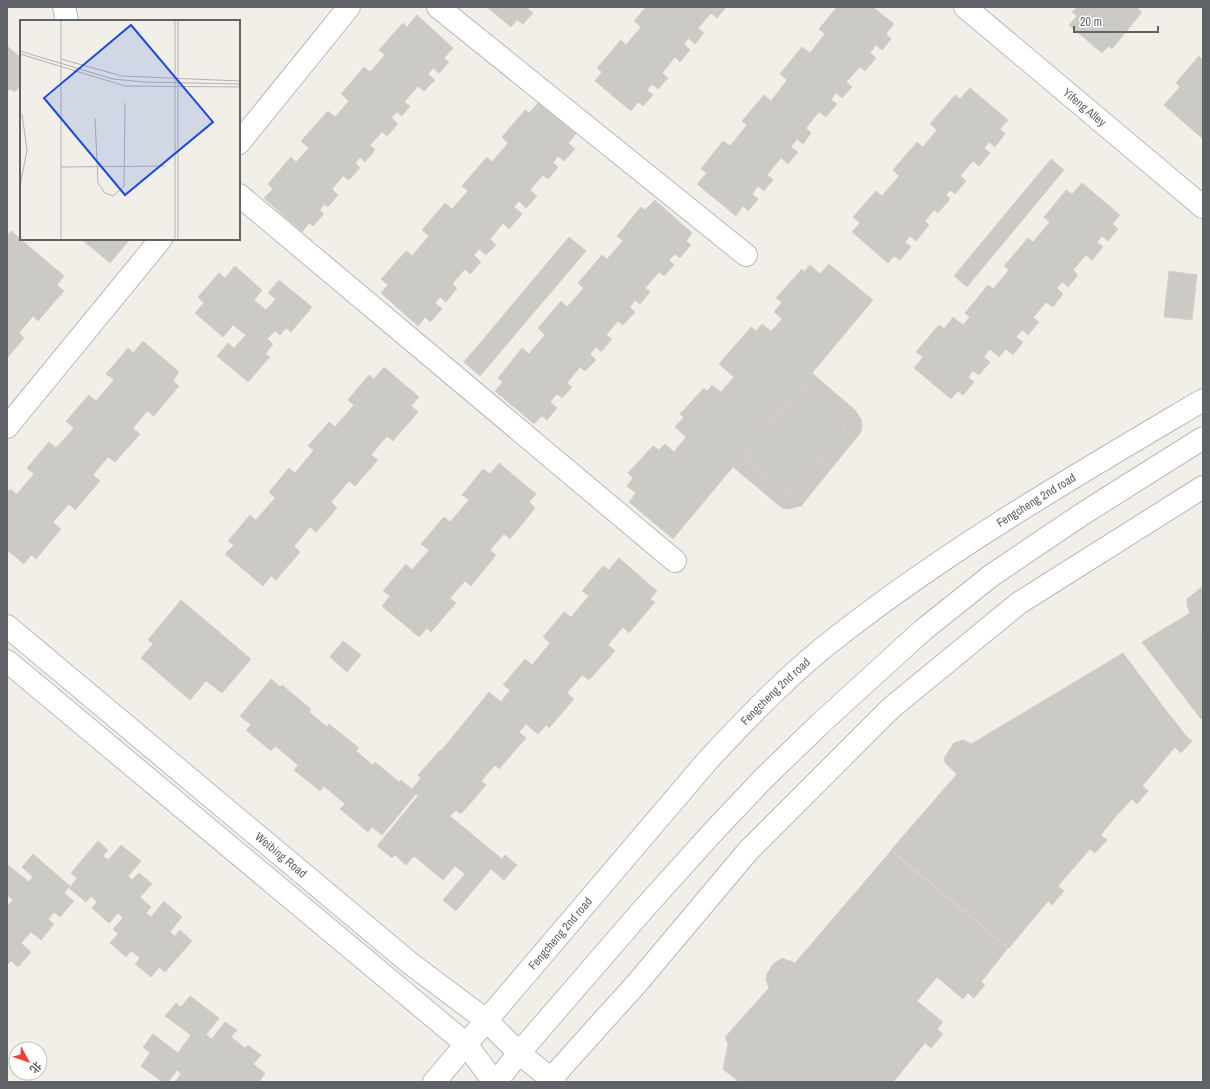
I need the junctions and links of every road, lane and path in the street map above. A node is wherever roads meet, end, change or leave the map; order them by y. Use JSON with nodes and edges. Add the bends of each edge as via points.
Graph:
{"nodes":[{"id":1,"x":64,"y":7,"type":"edge"},
{"id":2,"x":349,"y":7,"type":"edge"},
{"id":3,"x":438,"y":7,"type":"edge"},
{"id":4,"x":965,"y":7,"type":"edge"},
{"id":5,"x":68,"y":20,"type":"edge"},
{"id":6,"x":240,"y":142,"type":"edge"},
{"id":7,"x":240,"y":196,"type":"edge"},
{"id":8,"x":1203,"y":207,"type":"edge"},
{"id":9,"x":160,"y":240,"type":"edge"},
{"id":10,"x":746,"y":255,"type":"dead end"},
{"id":11,"x":1203,"y":400,"type":"edge"},
{"id":12,"x":7,"y":427,"type":"edge"},
{"id":13,"x":1203,"y":438,"type":"edge"},
{"id":14,"x":1203,"y":487,"type":"edge"},
{"id":15,"x":675,"y":561,"type":"dead end"},
{"id":16,"x":7,"y":626,"type":"edge"},
{"id":17,"x":7,"y":661,"type":"edge"},
{"id":18,"x":486,"y":1020,"type":"junction"},
{"id":19,"x":466,"y":1044,"type":"junction"},
{"id":20,"x":519,"y":1053,"type":"junction"},
{"id":21,"x":551,"y":1081,"type":"edge"},
{"id":22,"x":434,"y":1082,"type":"edge"},
{"id":23,"x":495,"y":1082,"type":"edge"}],
"edges":[{"from":1,"to":5,"type":"street"},
{"from":2,"to":6,"type":"street"},
{"from":3,"to":10,"type":"street"},
{"from":4,"to":8,"type":"street","name":"Yifeng Alley"},
{"from":7,"to":15,"type":"street"},
{"from":9,"to":12,"type":"street"},
{"from":11,"to":18,"type":"street","name":"Fengcheng 2nd road","via":[[982,534],[842,633],[800,668],[754,711],[708,760]]},
{"from":13,"to":20,"type":"street","via":[[992,575],[880,669],[792,750],[712,833]]},
{"from":14,"to":21,"type":"street","via":[[1019,603],[891,708],[748,851]]},
{"from":16,"to":18,"type":"street","name":"Weibing Road","via":[[411,964]]},
{"from":17,"to":19,"type":"street"},
{"from":18,"to":19,"type":"street","name":"Fengcheng 2nd road"},
{"from":18,"to":20,"type":"street","name":"Weibing Road"},
{"from":19,"to":22,"type":"street","name":"Fengcheng 2nd road"},
{"from":19,"to":23,"type":"street"},
{"from":20,"to":21,"type":"street","name":"Weibing Road"},
{"from":20,"to":23,"type":"street"}]}
